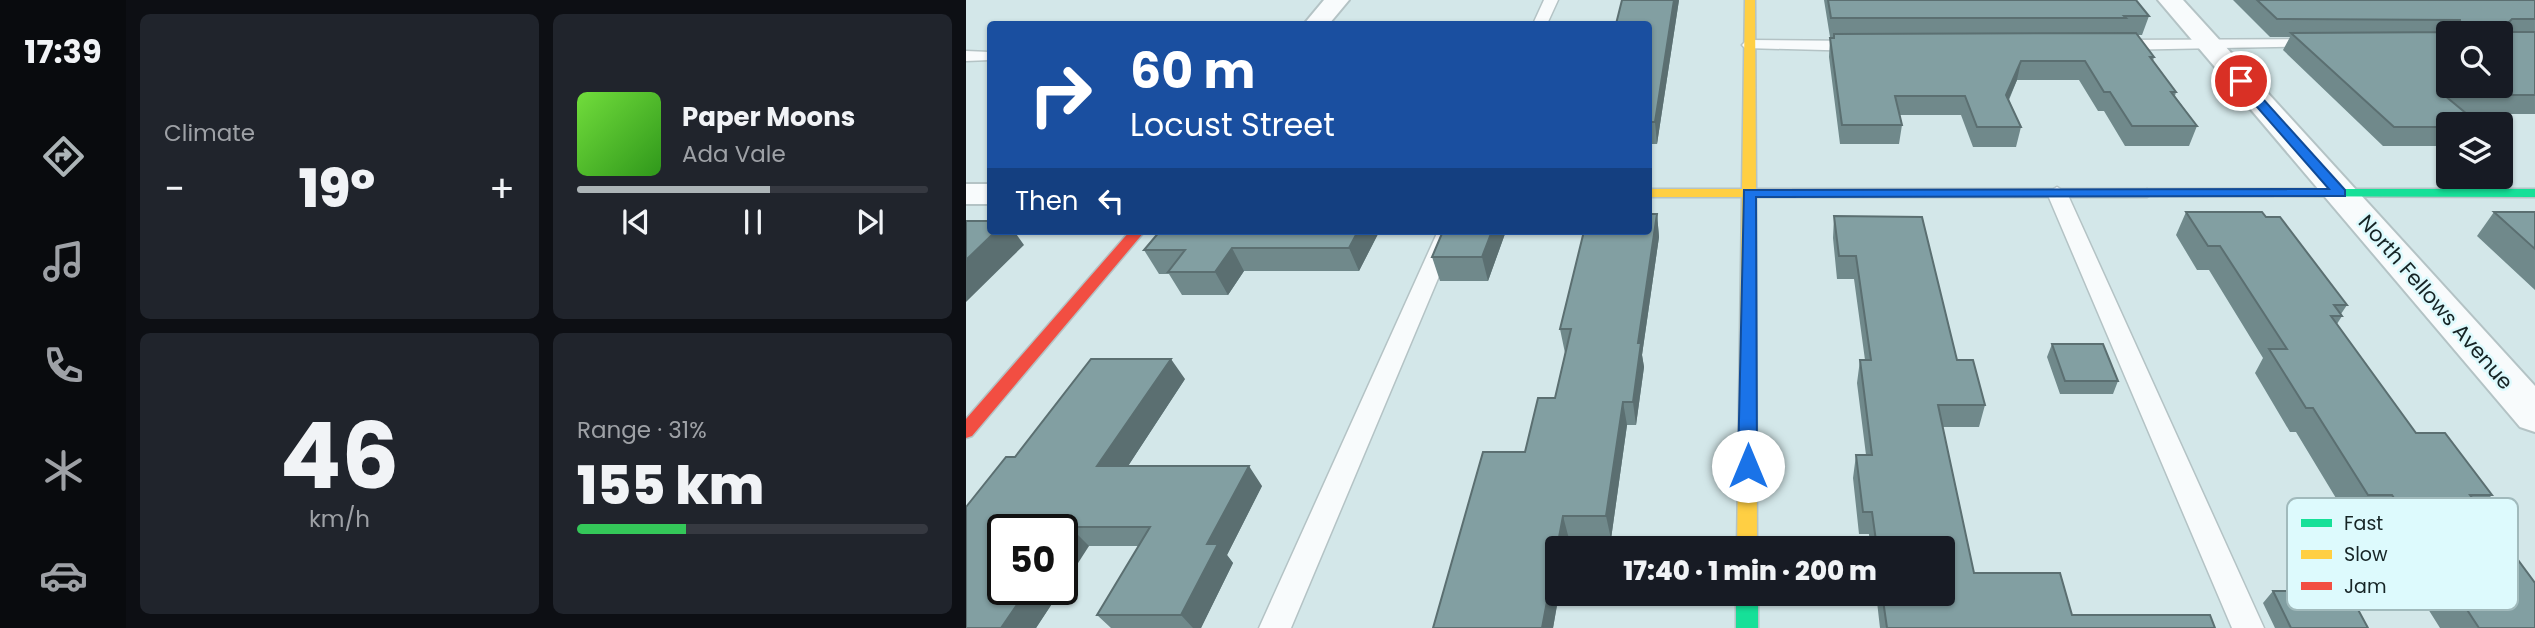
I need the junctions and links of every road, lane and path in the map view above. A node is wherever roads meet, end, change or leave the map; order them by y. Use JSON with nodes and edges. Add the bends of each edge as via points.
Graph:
{"nodes":[{"id":1,"x":1337,"y":0,"type":"edge"},
{"id":2,"x":1550,"y":0,"type":"edge"},
{"id":3,"x":1750,"y":0,"type":"edge"},
{"id":4,"x":2170,"y":0,"type":"edge"},
{"id":5,"x":1319,"y":21,"type":"edge"},
{"id":6,"x":1541,"y":21,"type":"edge"},
{"id":7,"x":2331,"y":43,"type":"edge"},
{"id":8,"x":2209,"y":44,"type":"junction"},
{"id":9,"x":1749,"y":45,"type":"junction"},
{"id":10,"x":2099,"y":45,"type":"edge"},
{"id":11,"x":1881,"y":46,"type":"edge"},
{"id":12,"x":966,"y":56,"type":"edge"},
{"id":13,"x":987,"y":56,"type":"edge"},
{"id":14,"x":1652,"y":193,"type":"edge"},
{"id":15,"x":1749,"y":193,"type":"junction"},
{"id":16,"x":2056,"y":193,"type":"junction"},
{"id":17,"x":2340,"y":193,"type":"junction"},
{"id":18,"x":2535,"y":193,"type":"edge"},
{"id":19,"x":966,"y":194,"type":"edge"},
{"id":20,"x":987,"y":194,"type":"edge"},
{"id":21,"x":1135,"y":235,"type":"edge"},
{"id":22,"x":1446,"y":235,"type":"edge"},
{"id":23,"x":2535,"y":415,"type":"edge"},
{"id":24,"x":966,"y":431,"type":"edge"},
{"id":25,"x":1747,"y":536,"type":"edge"},
{"id":26,"x":1747,"y":606,"type":"edge"},
{"id":27,"x":1275,"y":628,"type":"edge"},
{"id":28,"x":1747,"y":628,"type":"edge"},
{"id":29,"x":2248,"y":628,"type":"edge"}],
"edges":[{"from":1,"to":5,"type":"street"},
{"from":2,"to":6,"type":"lane"},
{"from":3,"to":9,"type":"street"},
{"from":4,"to":8,"type":"street","name":"North Fellows Avenue"},
{"from":7,"to":8,"type":"lane"},
{"from":8,"to":10,"type":"lane"},
{"from":8,"to":17,"type":"street","name":"North Fellows Avenue"},
{"from":9,"to":11,"type":"lane"},
{"from":9,"to":15,"type":"street"},
{"from":12,"to":13,"type":"lane"},
{"from":14,"to":15,"type":"street"},
{"from":15,"to":16,"type":"street"},
{"from":15,"to":25,"type":"street"},
{"from":16,"to":17,"type":"street"},
{"from":16,"to":29,"type":"lane"},
{"from":17,"to":18,"type":"street"},
{"from":17,"to":23,"type":"street","name":"North Fellows Avenue"},
{"from":19,"to":20,"type":"street"},
{"from":21,"to":24,"type":"street"},
{"from":22,"to":27,"type":"lane"},
{"from":26,"to":28,"type":"street"}]}
